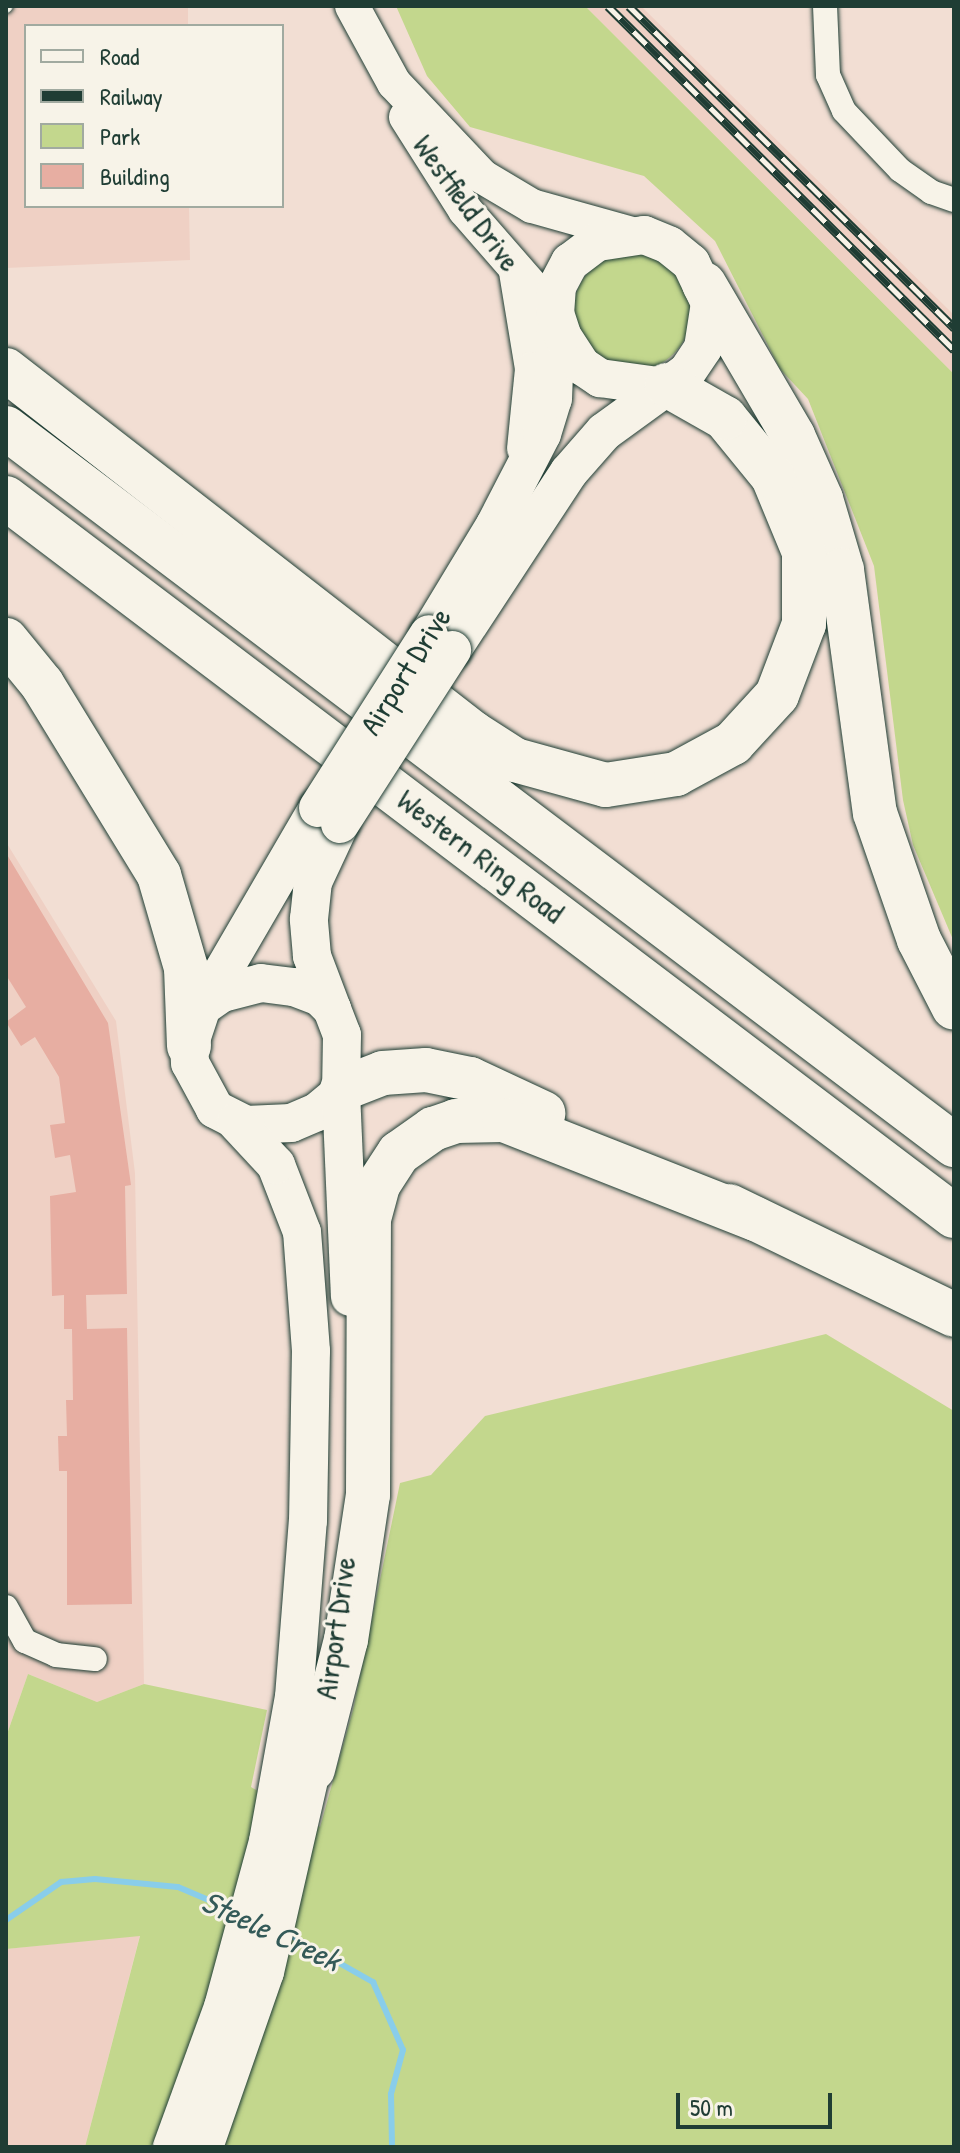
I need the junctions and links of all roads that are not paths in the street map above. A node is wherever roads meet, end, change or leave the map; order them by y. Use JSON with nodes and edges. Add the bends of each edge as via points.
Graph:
{"nodes":[{"id":1,"x":352,"y":6,"type":"edge"},
{"id":2,"x":825,"y":6,"type":"edge"},
{"id":3,"x":394,"y":83,"type":"junction"},
{"id":4,"x":954,"y":200,"type":"edge"},
{"id":5,"x":637,"y":235,"type":"junction"},
{"id":6,"x":515,"y":270,"type":"junction"},
{"id":7,"x":704,"y":284,"type":"junction"},
{"id":8,"x":555,"y":316,"type":"junction"},
{"id":9,"x":6,"y":370,"type":"edge"},
{"id":10,"x":666,"y":386,"type":"junction"},
{"id":11,"x":6,"y":428,"type":"edge"},
{"id":12,"x":516,"y":488,"type":"junction"},
{"id":13,"x":6,"y":498,"type":"edge"},
{"id":14,"x":6,"y":640,"type":"edge"},
{"id":15,"x":440,"y":642,"type":"junction"},
{"id":16,"x":329,"y":816,"type":"junction"},
{"id":17,"x":954,"y":1008,"type":"edge"},
{"id":18,"x":332,"y":1009,"type":"junction"},
{"id":19,"x":196,"y":1027,"type":"junction"},
{"id":20,"x":342,"y":1090,"type":"junction"},
{"id":21,"x":236,"y":1122,"type":"junction"},
{"id":22,"x":954,"y":1145,"type":"edge"},
{"id":23,"x":954,"y":1216,"type":"edge"},
{"id":24,"x":755,"y":1219,"type":"junction"},
{"id":25,"x":954,"y":1315,"type":"edge"},
{"id":26,"x":6,"y":1607,"type":"edge"},
{"id":27,"x":95,"y":1659,"type":"dead end"},
{"id":28,"x":298,"y":1792,"type":"junction"},
{"id":29,"x":236,"y":2015,"type":"junction"},
{"id":30,"x":172,"y":2147,"type":"edge"},
{"id":31,"x":204,"y":2147,"type":"edge"}],
"edges":[{"from":1,"to":3,"type":"main road","name":"Westfield Drive"},
{"from":2,"to":4,"type":"street","via":[[828,75],[844,111],[900,170],[931,192]]},
{"from":3,"to":5,"type":"main road","name":"Westfield Drive","via":[[447,143],[496,185],[552,213]]},
{"from":3,"to":6,"type":"main road","name":"Westfield Drive","via":[[430,162]]},
{"from":5,"to":7,"type":"main road","via":[[669,245],[691,263]]},
{"from":5,"to":8,"type":"main road","via":[[597,242],[570,262],[557,286]]},
{"from":6,"to":8,"type":"main road","name":"Westfield Drive"},
{"from":6,"to":12,"type":"main road","via":[[530,338],[532,383]]},
{"from":7,"to":10,"type":"main road","via":[[711,311],[703,348],[687,372]]},
{"from":7,"to":17,"type":"highway","via":[[793,436],[821,499],[842,570],[875,813],[919,940]]},
{"from":8,"to":10,"type":"main road","via":[[569,348],[589,372],[622,385]]},
{"from":8,"to":12,"type":"main road","name":"Airport Drive","via":[[553,399]]},
{"from":9,"to":10,"type":"highway","via":[[473,733],[515,760],[606,785],[676,774],[733,743],[777,695],[804,624],[804,552],[773,477],[725,418]]},
{"from":10,"to":15,"type":"main road","name":"Airport Drive","via":[[604,432]]},
{"from":11,"to":22,"type":"highway","name":"Western Ring Road"},
{"from":12,"to":15,"type":"main road","name":"Airport Drive"},
{"from":13,"to":23,"type":"highway","name":"Western Ring Road"},
{"from":14,"to":19,"type":"highway","via":[[42,684],[159,875],[186,968]]},
{"from":15,"to":16,"type":"main road","name":"Airport Drive","bridge":true},
{"from":16,"to":18,"type":"main road","name":"Airport Drive","via":[[309,919],[312,956]]},
{"from":16,"to":19,"type":"main road","name":"Airport Drive"},
{"from":18,"to":19,"type":"main road","via":[[312,993],[270,983],[230,990]]},
{"from":18,"to":20,"type":"main road","via":[[342,1035]]},
{"from":19,"to":21,"type":"main road","via":[[203,1096]]},
{"from":20,"to":21,"type":"main road","via":[[317,1112],[277,1127]]},
{"from":20,"to":24,"type":"highway","via":[[403,1070],[470,1079]]},
{"from":20,"to":28,"type":"main road","name":"Airport Drive","via":[[352,1343],[350,1487],[337,1633]]},
{"from":21,"to":28,"type":"main road","name":"Airport Drive","via":[[276,1165],[295,1206],[306,1266],[308,1521],[294,1697]]},
{"from":24,"to":25,"type":"highway"},
{"from":24,"to":28,"type":"highway","via":[[504,1120],[456,1121],[433,1129],[399,1153],[378,1185],[369,1219],[368,1495],[346,1640]]},
{"from":26,"to":27,"type":"street","via":[[25,1641],[56,1655]]},
{"from":28,"to":29,"type":"main road","name":"Airport Drive"},
{"from":29,"to":30,"type":"main road","name":"Airport Drive"},
{"from":29,"to":31,"type":"main road","name":"Airport Drive"}]}
